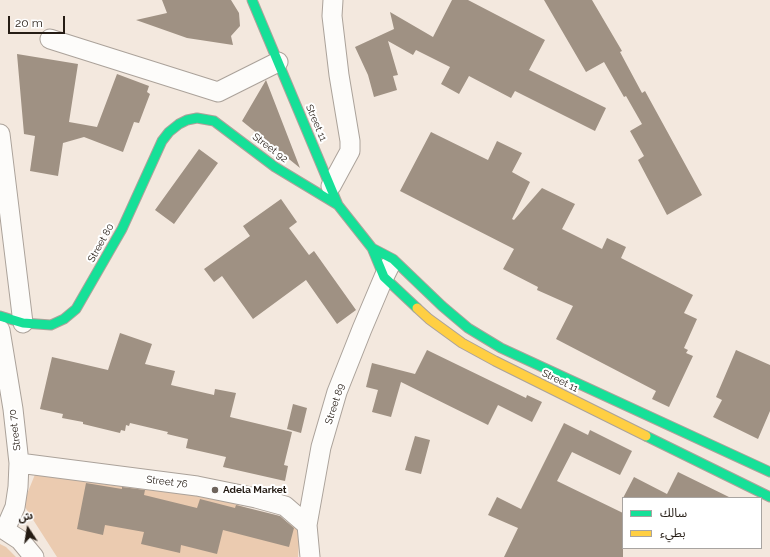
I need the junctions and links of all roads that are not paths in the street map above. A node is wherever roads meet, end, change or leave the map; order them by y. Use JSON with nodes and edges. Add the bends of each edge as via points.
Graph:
{"nodes":[{"id":1,"x":252,"y":0,"type":"edge"},
{"id":2,"x":333,"y":0,"type":"edge"},
{"id":3,"x":50,"y":39,"type":"dead end"},
{"id":4,"x":278,"y":62,"type":"junction"},
{"id":5,"x":187,"y":120,"type":"joint"},
{"id":6,"x":0,"y":134,"type":"edge"},
{"id":7,"x":331,"y":186,"type":"junction"},
{"id":8,"x":338,"y":205,"type":"junction"},
{"id":9,"x":372,"y":248,"type":"junction"},
{"id":10,"x":393,"y":259,"type":"junction"},
{"id":11,"x":384,"y":277,"type":"junction"},
{"id":12,"x":0,"y":316,"type":"edge"},
{"id":13,"x":23,"y":323,"type":"junction"},
{"id":14,"x":0,"y":330,"type":"edge"},
{"id":15,"x":500,"y":348,"type":"junction"},
{"id":16,"x":495,"y":361,"type":"junction"},
{"id":17,"x":3,"y":369,"type":"edge"},
{"id":18,"x":19,"y":463,"type":"junction"},
{"id":19,"x":770,"y":472,"type":"edge"},
{"id":20,"x":770,"y":497,"type":"edge"},
{"id":21,"x":307,"y":525,"type":"junction"},
{"id":22,"x":3,"y":529,"type":"edge"},
{"id":23,"x":34,"y":557,"type":"edge"},
{"id":24,"x":310,"y":557,"type":"edge"}],
"edges":[{"from":1,"to":4,"type":"street","name":"Street 11"},
{"from":2,"to":7,"type":"street","via":[[332,16],[350,151]]},
{"from":3,"to":4,"type":"street","via":[[218,92]]},
{"from":4,"to":7,"type":"street","name":"Street 11"},
{"from":5,"to":8,"type":"street","name":"Street 92","via":[[197,118],[214,121],[275,167]]},
{"from":5,"to":13,"type":"street","name":"Street 80","via":[[169,132],[162,141],[122,229],[76,309],[51,325]]},
{"from":6,"to":13,"type":"street"},
{"from":7,"to":8,"type":"street","name":"Street 11"},
{"from":8,"to":9,"type":"street","name":"Street 11"},
{"from":9,"to":10,"type":"street","name":"Street 11"},
{"from":9,"to":11,"type":"street","name":"Street 11"},
{"from":10,"to":11,"type":"street","name":"Street 89"},
{"from":10,"to":15,"type":"street","name":"Street 11","via":[[468,328]]},
{"from":11,"to":16,"type":"street","name":"Street 11","via":[[429,320],[462,343]]},
{"from":11,"to":21,"type":"street","name":"Street 89","via":[[338,392],[321,447]]},
{"from":12,"to":13,"type":"street","name":"Street 80"},
{"from":14,"to":17,"type":"street","name":"Street 70"},
{"from":15,"to":16,"type":"street"},
{"from":15,"to":19,"type":"street","name":"Street 11"},
{"from":16,"to":20,"type":"street","name":"Street 11"},
{"from":17,"to":18,"type":"street","name":"Street 70","via":[[13,410]]},
{"from":18,"to":21,"type":"street","name":"Street 76","via":[[197,486],[256,498],[285,506]]},
{"from":18,"to":22,"type":"street","name":"Street 70","via":[[14,507]]},
{"from":21,"to":24,"type":"street","name":"Street 89"},
{"from":22,"to":23,"type":"street","via":[[20,540]]}]}
